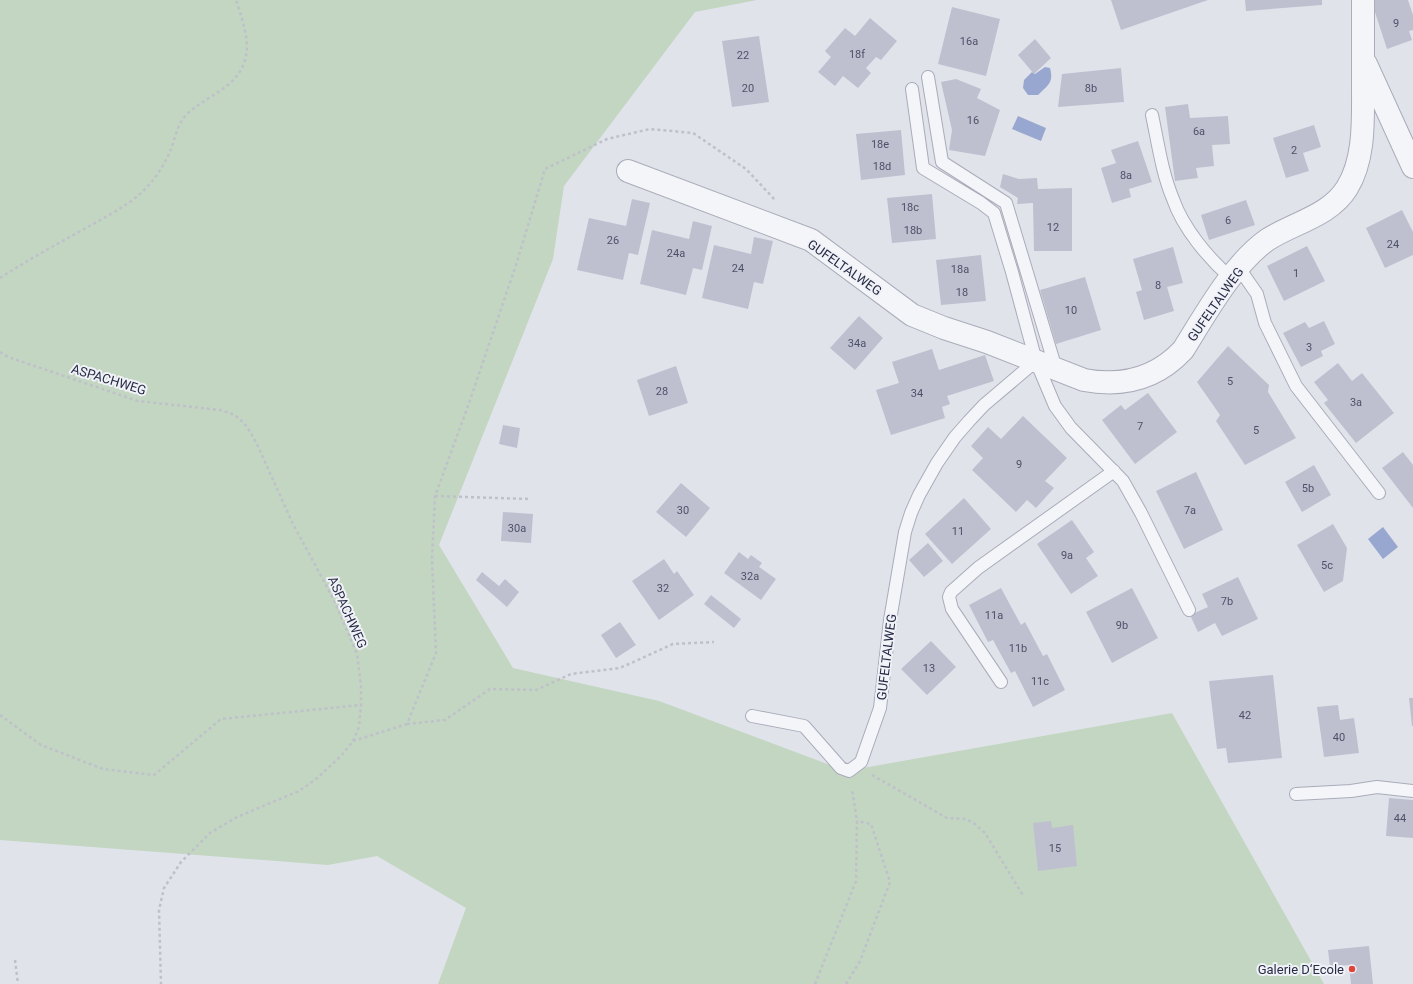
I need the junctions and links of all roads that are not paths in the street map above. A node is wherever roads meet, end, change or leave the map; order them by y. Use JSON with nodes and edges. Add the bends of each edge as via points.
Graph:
{"nodes":[{"id":1,"x":1348,"y":0,"type":"edge"},
{"id":2,"x":1363,"y":0,"type":"edge"},
{"id":3,"x":1363,"y":58,"type":"junction"},
{"id":4,"x":928,"y":77,"type":"dead end"},
{"id":5,"x":912,"y":89,"type":"dead end"},
{"id":6,"x":1152,"y":115,"type":"dead end"},
{"id":7,"x":1413,"y":167,"type":"edge"},
{"id":8,"x":628,"y":172,"type":"dead end"},
{"id":9,"x":1235,"y":273,"type":"junction"},
{"id":10,"x":1036,"y":361,"type":"junction"},
{"id":11,"x":1056,"y":369,"type":"junction"},
{"id":12,"x":1114,"y":471,"type":"junction"},
{"id":13,"x":1379,"y":493,"type":"dead end"},
{"id":14,"x":1189,"y":610,"type":"dead end"},
{"id":15,"x":1001,"y":682,"type":"dead end"},
{"id":16,"x":752,"y":716,"type":"dead end"},
{"id":17,"x":1413,"y":791,"type":"edge"},
{"id":18,"x":1296,"y":794,"type":"dead end"}],
"edges":[{"from":1,"to":3,"type":"street"},
{"from":2,"to":3,"type":"street"},
{"from":3,"to":7,"type":"street"},
{"from":3,"to":9,"type":"street","name":"GUFELTALWEG","via":[[1361,142],[1358,160],[1347,188],[1338,200],[1324,210],[1267,240]]},
{"from":4,"to":11,"type":"lane","via":[[942,162],[1006,203]]},
{"from":5,"to":10,"type":"lane","via":[[923,168],[989,208],[997,218]]},
{"from":6,"to":9,"type":"lane","via":[[1166,177],[1181,216],[1204,251],[1217,265]]},
{"from":8,"to":10,"type":"street","name":"GUFELTALWEG","via":[[811,240],[912,315]]},
{"from":9,"to":11,"type":"street","name":"GUFELTALWEG","via":[[1183,350],[1155,372],[1133,380],[1098,382],[1084,380]]},
{"from":9,"to":13,"type":"lane","via":[[1257,294],[1265,323],[1296,386]]},
{"from":10,"to":11,"type":"street","name":"GUFELTALWEG"},
{"from":10,"to":12,"type":"lane","via":[[1055,406],[1071,428]]},
{"from":10,"to":16,"type":"lane","name":"GUFELTALWEG","via":[[984,405],[955,437],[937,463],[911,513],[890,620],[880,708],[861,762],[849,772],[842,768],[804,726]]},
{"from":12,"to":14,"type":"lane","via":[[1142,513]]},
{"from":12,"to":15,"type":"lane","via":[[978,568],[951,592],[949,597],[952,609]]},
{"from":17,"to":18,"type":"lane","via":[[1377,787]]}]}
